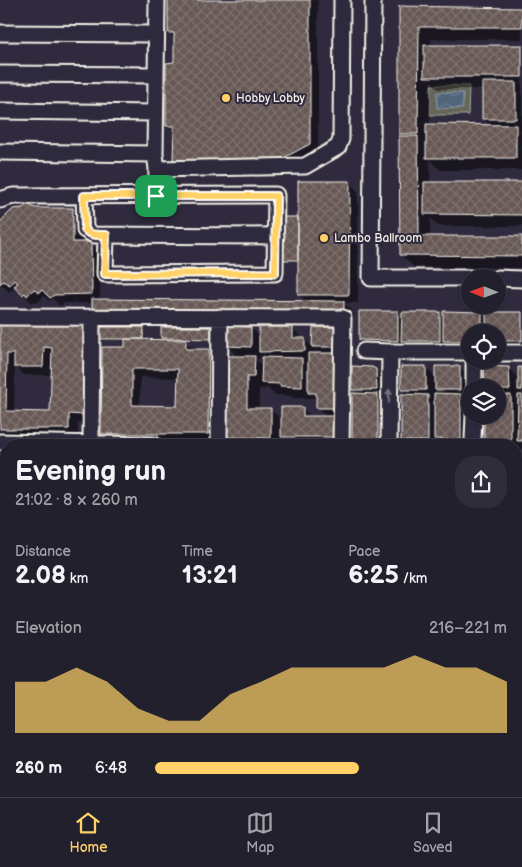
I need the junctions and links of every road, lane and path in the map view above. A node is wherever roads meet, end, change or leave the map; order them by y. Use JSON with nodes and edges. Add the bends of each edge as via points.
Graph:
{"nodes":[{"id":1,"x":157,"y":0,"type":"edge"},
{"id":2,"x":342,"y":0,"type":"edge"},
{"id":3,"x":373,"y":0,"type":"edge"},
{"id":4,"x":0,"y":33,"type":"edge"},
{"id":5,"x":156,"y":34,"type":"junction"},
{"id":6,"x":0,"y":74,"type":"edge"},
{"id":7,"x":156,"y":75,"type":"junction"},
{"id":8,"x":0,"y":112,"type":"edge"},
{"id":9,"x":155,"y":114,"type":"junction"},
{"id":10,"x":0,"y":152,"type":"edge"},
{"id":11,"x":156,"y":161,"type":"junction"},
{"id":12,"x":84,"y":196,"type":"junction"},
{"id":13,"x":156,"y":196,"type":"junction"},
{"id":14,"x":0,"y":200,"type":"edge"},
{"id":15,"x":106,"y":235,"type":"junction"},
{"id":16,"x":276,"y":236,"type":"junction"},
{"id":17,"x":461,"y":278,"type":"edge"},
{"id":18,"x":506,"y":278,"type":"edge"},
{"id":19,"x":522,"y":278,"type":"edge"},
{"id":20,"x":0,"y":317,"type":"edge"},
{"id":21,"x":92,"y":317,"type":"junction"},
{"id":22,"x":220,"y":318,"type":"junction"},
{"id":23,"x":364,"y":352,"type":"dead end"},
{"id":24,"x":390,"y":352,"type":"junction"},
{"id":25,"x":461,"y":352,"type":"edge"},
{"id":26,"x":506,"y":353,"type":"edge"},
{"id":27,"x":522,"y":353,"type":"edge"},
{"id":28,"x":474,"y":424,"type":"edge"},
{"id":29,"x":91,"y":439,"type":"edge"},
{"id":30,"x":219,"y":439,"type":"edge"},
{"id":31,"x":341,"y":439,"type":"edge"},
{"id":32,"x":388,"y":439,"type":"edge"},
{"id":33,"x":473,"y":439,"type":"dead end"}],
"edges":[{"from":1,"to":5,"type":"street"},
{"from":2,"to":11,"type":"street","via":[[341,140],[338,147],[304,166]]},
{"from":3,"to":17,"type":"street","via":[[371,278]]},
{"from":4,"to":5,"type":"street"},
{"from":5,"to":7,"type":"street"},
{"from":6,"to":7,"type":"street"},
{"from":7,"to":9,"type":"street"},
{"from":8,"to":9,"type":"street"},
{"from":9,"to":11,"type":"street"},
{"from":10,"to":11,"type":"street"},
{"from":11,"to":13,"type":"street"},
{"from":12,"to":13,"type":"street"},
{"from":12,"to":14,"type":"street","via":[[13,196]]},
{"from":12,"to":15,"type":"street","via":[[85,230],[94,235]]},
{"from":13,"to":16,"type":"street","via":[[276,196]]},
{"from":15,"to":16,"type":"street"},
{"from":15,"to":16,"type":"street","via":[[105,274],[275,273]]},
{"from":18,"to":19,"type":"street"},
{"from":20,"to":21,"type":"street"},
{"from":21,"to":22,"type":"street"},
{"from":21,"to":29,"type":"street"},
{"from":22,"to":30,"type":"street"},
{"from":22,"to":31,"type":"street","via":[[343,318]]},
{"from":23,"to":24,"type":"street"},
{"from":24,"to":25,"type":"street"},
{"from":32,"to":24,"type":"street","one_way":true},
{"from":26,"to":27,"type":"street"},
{"from":28,"to":33,"type":"street"}]}
